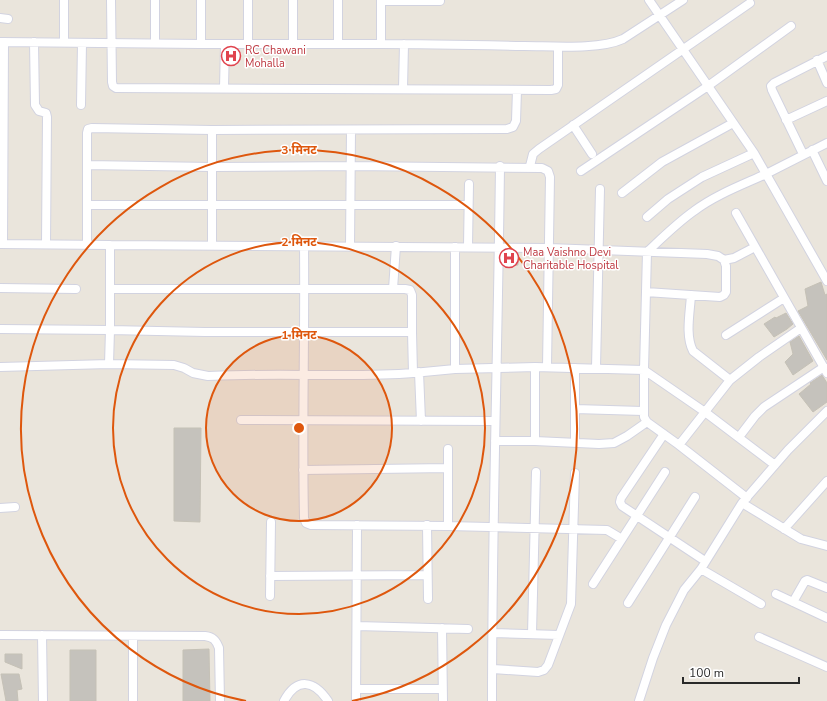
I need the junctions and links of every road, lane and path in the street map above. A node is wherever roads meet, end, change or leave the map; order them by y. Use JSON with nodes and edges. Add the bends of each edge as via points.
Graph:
{"nodes":[{"id":1,"x":64,"y":0,"type":"edge"},
{"id":2,"x":112,"y":0,"type":"edge"},
{"id":3,"x":154,"y":0,"type":"edge"},
{"id":4,"x":200,"y":0,"type":"edge"},
{"id":5,"x":248,"y":0,"type":"edge"},
{"id":6,"x":294,"y":0,"type":"edge"},
{"id":7,"x":338,"y":0,"type":"edge"},
{"id":8,"x":381,"y":0,"type":"edge"},
{"id":9,"x":649,"y":0,"type":"edge"},
{"id":10,"x":683,"y":0,"type":"edge"},
{"id":11,"x":440,"y":1,"type":"dead end"},
{"id":12,"x":750,"y":3,"type":"dead end"},
{"id":13,"x":660,"y":16,"type":"junction"},
{"id":14,"x":791,"y":26,"type":"dead end"},
{"id":15,"x":2,"y":42,"type":"edge"},
{"id":16,"x":34,"y":42,"type":"junction"},
{"id":17,"x":64,"y":42,"type":"junction"},
{"id":18,"x":82,"y":43,"type":"junction"},
{"id":19,"x":112,"y":43,"type":"junction"},
{"id":20,"x":155,"y":43,"type":"junction"},
{"id":21,"x":248,"y":43,"type":"junction"},
{"id":22,"x":338,"y":43,"type":"junction"},
{"id":23,"x":201,"y":44,"type":"junction"},
{"id":24,"x":225,"y":44,"type":"junction"},
{"id":25,"x":293,"y":44,"type":"junction"},
{"id":26,"x":381,"y":44,"type":"junction"},
{"id":27,"x":404,"y":44,"type":"junction"},
{"id":28,"x":558,"y":47,"type":"junction"},
{"id":29,"x":683,"y":50,"type":"junction"},
{"id":30,"x":827,"y":56,"type":"edge"},
{"id":31,"x":817,"y":60,"type":"junction"},
{"id":32,"x":827,"y":83,"type":"edge"},
{"id":33,"x":708,"y":86,"type":"junction"},
{"id":34,"x":224,"y":88,"type":"junction"},
{"id":35,"x":403,"y":89,"type":"junction"},
{"id":36,"x":517,"y":90,"type":"junction"},
{"id":37,"x":827,"y":101,"type":"edge"},
{"id":38,"x":81,"y":105,"type":"dead end"},
{"id":39,"x":786,"y":120,"type":"junction"},
{"id":40,"x":733,"y":123,"type":"junction"},
{"id":41,"x":573,"y":126,"type":"junction"},
{"id":42,"x":212,"y":130,"type":"junction"},
{"id":43,"x":351,"y":130,"type":"junction"},
{"id":44,"x":827,"y":143,"type":"edge"},
{"id":45,"x":812,"y":150,"type":"junction"},
{"id":46,"x":592,"y":154,"type":"dead end"},
{"id":47,"x":754,"y":154,"type":"junction"},
{"id":48,"x":803,"y":154,"type":"junction"},
{"id":49,"x":87,"y":165,"type":"junction"},
{"id":50,"x":352,"y":166,"type":"junction"},
{"id":51,"x":500,"y":166,"type":"junction"},
{"id":52,"x":530,"y":166,"type":"junction"},
{"id":53,"x":212,"y":167,"type":"junction"},
{"id":54,"x":581,"y":171,"type":"dead end"},
{"id":55,"x":766,"y":174,"type":"junction"},
{"id":56,"x":827,"y":181,"type":"edge"},
{"id":57,"x":469,"y":184,"type":"dead end"},
{"id":58,"x":600,"y":189,"type":"dead end"},
{"id":59,"x":622,"y":193,"type":"dead end"},
{"id":60,"x":351,"y":204,"type":"junction"},
{"id":61,"x":87,"y":205,"type":"junction"},
{"id":62,"x":212,"y":205,"type":"junction"},
{"id":63,"x":468,"y":205,"type":"junction"},
{"id":64,"x":736,"y":213,"type":"dead end"},
{"id":65,"x":647,"y":217,"type":"dead end"},
{"id":66,"x":1,"y":244,"type":"edge"},
{"id":67,"x":46,"y":244,"type":"junction"},
{"id":68,"x":87,"y":245,"type":"junction"},
{"id":69,"x":110,"y":245,"type":"junction"},
{"id":70,"x":212,"y":245,"type":"junction"},
{"id":71,"x":304,"y":246,"type":"junction"},
{"id":72,"x":350,"y":246,"type":"junction"},
{"id":73,"x":396,"y":246,"type":"junction"},
{"id":74,"x":468,"y":246,"type":"junction"},
{"id":75,"x":455,"y":247,"type":"junction"},
{"id":76,"x":755,"y":247,"type":"junction"},
{"id":77,"x":499,"y":248,"type":"junction"},
{"id":78,"x":549,"y":248,"type":"junction"},
{"id":79,"x":598,"y":249,"type":"junction"},
{"id":80,"x":647,"y":252,"type":"junction"},
{"id":81,"x":724,"y":260,"type":"junction"},
{"id":82,"x":827,"y":281,"type":"edge"},
{"id":83,"x":0,"y":288,"type":"edge"},
{"id":84,"x":76,"y":289,"type":"dead end"},
{"id":85,"x":110,"y":289,"type":"junction"},
{"id":86,"x":305,"y":289,"type":"junction"},
{"id":87,"x":393,"y":289,"type":"junction"},
{"id":88,"x":646,"y":292,"type":"junction"},
{"id":89,"x":691,"y":295,"type":"junction"},
{"id":90,"x":784,"y":298,"type":"junction"},
{"id":91,"x":801,"y":328,"type":"junction"},
{"id":92,"x":0,"y":330,"type":"edge"},
{"id":93,"x":110,"y":330,"type":"junction"},
{"id":94,"x":305,"y":332,"type":"junction"},
{"id":95,"x":412,"y":332,"type":"junction"},
{"id":96,"x":726,"y":335,"type":"dead end"},
{"id":97,"x":109,"y":364,"type":"junction"},
{"id":98,"x":0,"y":367,"type":"edge"},
{"id":99,"x":497,"y":367,"type":"junction"},
{"id":100,"x":535,"y":367,"type":"junction"},
{"id":101,"x":547,"y":367,"type":"junction"},
{"id":102,"x":575,"y":368,"type":"junction"},
{"id":103,"x":596,"y":368,"type":"junction"},
{"id":104,"x":455,"y":369,"type":"junction"},
{"id":105,"x":644,"y":370,"type":"junction"},
{"id":106,"x":825,"y":370,"type":"edge"},
{"id":107,"x":416,"y":372,"type":"junction"},
{"id":108,"x":305,"y":374,"type":"junction"},
{"id":109,"x":730,"y":380,"type":"junction"},
{"id":110,"x":575,"y":409,"type":"junction"},
{"id":111,"x":643,"y":411,"type":"junction"},
{"id":112,"x":827,"y":411,"type":"edge"},
{"id":113,"x":705,"y":412,"type":"junction"},
{"id":114,"x":241,"y":420,"type":"dead end"},
{"id":115,"x":304,"y":420,"type":"junction"},
{"id":116,"x":421,"y":421,"type":"junction"},
{"id":117,"x":495,"y":421,"type":"junction"},
{"id":118,"x":647,"y":422,"type":"junction"},
{"id":119,"x":664,"y":434,"type":"junction"},
{"id":120,"x":739,"y":437,"type":"junction"},
{"id":121,"x":535,"y":440,"type":"junction"},
{"id":122,"x":495,"y":441,"type":"junction"},
{"id":123,"x":575,"y":443,"type":"junction"},
{"id":124,"x":679,"y":445,"type":"junction"},
{"id":125,"x":448,"y":449,"type":"dead end"},
{"id":126,"x":775,"y":465,"type":"junction"},
{"id":127,"x":448,"y":468,"type":"junction"},
{"id":128,"x":303,"y":470,"type":"junction"},
{"id":129,"x":536,"y":472,"type":"dead end"},
{"id":130,"x":665,"y":472,"type":"dead end"},
{"id":131,"x":575,"y":473,"type":"dead end"},
{"id":132,"x":827,"y":481,"type":"edge"},
{"id":133,"x":695,"y":497,"type":"dead end"},
{"id":134,"x":744,"y":500,"type":"junction"},
{"id":135,"x":16,"y":507,"type":"dead end"},
{"id":136,"x":0,"y":508,"type":"edge"},
{"id":137,"x":637,"y":516,"type":"junction"},
{"id":138,"x":271,"y":522,"type":"dead end"},
{"id":139,"x":357,"y":525,"type":"junction"},
{"id":140,"x":427,"y":525,"type":"junction"},
{"id":141,"x":448,"y":526,"type":"junction"},
{"id":142,"x":494,"y":526,"type":"junction"},
{"id":143,"x":534,"y":528,"type":"junction"},
{"id":144,"x":574,"y":529,"type":"junction"},
{"id":145,"x":784,"y":529,"type":"junction"},
{"id":146,"x":669,"y":538,"type":"junction"},
{"id":147,"x":622,"y":539,"type":"junction"},
{"id":148,"x":827,"y":546,"type":"edge"},
{"id":149,"x":705,"y":561,"type":"junction"},
{"id":150,"x":700,"y":569,"type":"junction"},
{"id":151,"x":357,"y":575,"type":"junction"},
{"id":152,"x":270,"y":576,"type":"junction"},
{"id":153,"x":427,"y":576,"type":"junction"},
{"id":154,"x":593,"y":584,"type":"dead end"},
{"id":155,"x":827,"y":588,"type":"edge"},
{"id":156,"x":776,"y":594,"type":"dead end"},
{"id":157,"x":270,"y":596,"type":"dead end"},
{"id":158,"x":428,"y":599,"type":"dead end"},
{"id":159,"x":793,"y":602,"type":"junction"},
{"id":160,"x":628,"y":603,"type":"dead end"},
{"id":161,"x":761,"y":604,"type":"dead end"},
{"id":162,"x":827,"y":618,"type":"edge"},
{"id":163,"x":357,"y":626,"type":"junction"},
{"id":164,"x":442,"y":628,"type":"junction"},
{"id":165,"x":468,"y":629,"type":"dead end"},
{"id":166,"x":493,"y":633,"type":"junction"},
{"id":167,"x":532,"y":634,"type":"junction"},
{"id":168,"x":0,"y":635,"type":"edge"},
{"id":169,"x":42,"y":635,"type":"junction"},
{"id":170,"x":559,"y":635,"type":"junction"},
{"id":171,"x":133,"y":636,"type":"junction"},
{"id":172,"x":759,"y":637,"type":"dead end"},
{"id":173,"x":827,"y":667,"type":"edge"},
{"id":174,"x":492,"y":669,"type":"junction"},
{"id":175,"x":442,"y":688,"type":"junction"},
{"id":176,"x":356,"y":689,"type":"junction"},
{"id":177,"x":642,"y":700,"type":"edge"},
{"id":178,"x":43,"y":701,"type":"edge"},
{"id":179,"x":133,"y":701,"type":"edge"},
{"id":180,"x":220,"y":701,"type":"edge"},
{"id":181,"x":284,"y":701,"type":"edge"},
{"id":182,"x":328,"y":701,"type":"edge"},
{"id":183,"x":355,"y":701,"type":"edge"},
{"id":184,"x":443,"y":701,"type":"edge"},
{"id":185,"x":492,"y":701,"type":"edge"}],
"edges":[{"from":1,"to":17,"type":"street"},
{"from":2,"to":19,"type":"street"},
{"from":3,"to":20,"type":"street"},
{"from":4,"to":23,"type":"street"},
{"from":5,"to":21,"type":"street"},
{"from":6,"to":25,"type":"street"},
{"from":7,"to":22,"type":"street"},
{"from":8,"to":11,"type":"street"},
{"from":8,"to":26,"type":"street"},
{"from":9,"to":13,"type":"street"},
{"from":10,"to":13,"type":"street"},
{"from":12,"to":29,"type":"street"},
{"from":13,"to":28,"type":"street","via":[[615,43]]},
{"from":13,"to":29,"type":"street"},
{"from":14,"to":33,"type":"street"},
{"from":15,"to":16,"type":"street"},
{"from":15,"to":66,"type":"street"},
{"from":16,"to":17,"type":"street"},
{"from":16,"to":67,"type":"street","via":[[35,105],[47,117]]},
{"from":17,"to":18,"type":"street"},
{"from":18,"to":19,"type":"street"},
{"from":18,"to":38,"type":"street"},
{"from":19,"to":20,"type":"street"},
{"from":19,"to":34,"type":"street","via":[[112,82],[116,88]]},
{"from":20,"to":23,"type":"street"},
{"from":21,"to":24,"type":"street"},
{"from":21,"to":25,"type":"street"},
{"from":22,"to":25,"type":"street"},
{"from":22,"to":26,"type":"street"},
{"from":23,"to":24,"type":"street"},
{"from":24,"to":34,"type":"street"},
{"from":26,"to":27,"type":"street"},
{"from":27,"to":28,"type":"street"},
{"from":27,"to":35,"type":"street"},
{"from":28,"to":36,"type":"street","via":[[556,88]]},
{"from":29,"to":33,"type":"street"},
{"from":29,"to":41,"type":"street"},
{"from":30,"to":31,"type":"street"},
{"from":31,"to":32,"type":"street"},
{"from":31,"to":39,"type":"street","via":[[771,86]]},
{"from":33,"to":40,"type":"street"},
{"from":33,"to":54,"type":"street"},
{"from":34,"to":35,"type":"street"},
{"from":35,"to":36,"type":"street"},
{"from":36,"to":43,"type":"street","via":[[516,121],[514,127],[507,129]]},
{"from":37,"to":39,"type":"street"},
{"from":39,"to":48,"type":"street"},
{"from":40,"to":47,"type":"street"},
{"from":40,"to":59,"type":"street","via":[[662,162]]},
{"from":41,"to":46,"type":"street"},
{"from":41,"to":52,"type":"street","via":[[533,154]]},
{"from":42,"to":43,"type":"street"},
{"from":42,"to":49,"type":"street","via":[[88,129]]},
{"from":42,"to":53,"type":"street"},
{"from":43,"to":50,"type":"street"},
{"from":44,"to":45,"type":"street"},
{"from":45,"to":48,"type":"street"},
{"from":45,"to":56,"type":"street"},
{"from":47,"to":55,"type":"street"},
{"from":47,"to":65,"type":"street","via":[[702,177],[668,199]]},
{"from":48,"to":55,"type":"street"},
{"from":49,"to":53,"type":"street"},
{"from":49,"to":61,"type":"street"},
{"from":50,"to":51,"type":"street"},
{"from":50,"to":53,"type":"street"},
{"from":50,"to":60,"type":"street"},
{"from":51,"to":52,"type":"street"},
{"from":51,"to":77,"type":"street"},
{"from":52,"to":78,"type":"street","via":[[548,171],[550,177]]},
{"from":53,"to":62,"type":"street"},
{"from":55,"to":80,"type":"street","via":[[694,210]]},
{"from":55,"to":82,"type":"street"},
{"from":57,"to":63,"type":"street"},
{"from":58,"to":79,"type":"street"},
{"from":60,"to":62,"type":"street"},
{"from":60,"to":63,"type":"street"},
{"from":60,"to":72,"type":"street"},
{"from":61,"to":62,"type":"street"},
{"from":61,"to":68,"type":"street"},
{"from":62,"to":70,"type":"street"},
{"from":63,"to":74,"type":"street"},
{"from":64,"to":76,"type":"street"},
{"from":66,"to":67,"type":"street"},
{"from":67,"to":68,"type":"street"},
{"from":68,"to":69,"type":"street"},
{"from":69,"to":70,"type":"street"},
{"from":69,"to":85,"type":"street"},
{"from":70,"to":71,"type":"street"},
{"from":71,"to":72,"type":"street"},
{"from":71,"to":86,"type":"street"},
{"from":72,"to":73,"type":"street"},
{"from":73,"to":75,"type":"street"},
{"from":73,"to":87,"type":"street"},
{"from":74,"to":75,"type":"street"},
{"from":74,"to":77,"type":"street"},
{"from":75,"to":104,"type":"street"},
{"from":76,"to":81,"type":"street","via":[[734,258]]},
{"from":76,"to":90,"type":"street"},
{"from":77,"to":78,"type":"street"},
{"from":77,"to":99,"type":"street"},
{"from":78,"to":79,"type":"street"},
{"from":78,"to":101,"type":"street"},
{"from":79,"to":80,"type":"street"},
{"from":79,"to":103,"type":"street"},
{"from":80,"to":81,"type":"street","via":[[707,254]]},
{"from":80,"to":88,"type":"street"},
{"from":81,"to":89,"type":"street","via":[[724,295]]},
{"from":83,"to":84,"type":"street"},
{"from":85,"to":86,"type":"street"},
{"from":85,"to":93,"type":"street"},
{"from":86,"to":87,"type":"street"},
{"from":86,"to":94,"type":"street"},
{"from":87,"to":95,"type":"street","via":[[410,290]]},
{"from":88,"to":89,"type":"street"},
{"from":88,"to":105,"type":"street"},
{"from":89,"to":109,"type":"street","via":[[689,337],[693,351]]},
{"from":90,"to":91,"type":"street"},
{"from":90,"to":96,"type":"street"},
{"from":91,"to":106,"type":"street"},
{"from":91,"to":109,"type":"street"},
{"from":92,"to":93,"type":"street"},
{"from":93,"to":94,"type":"street"},
{"from":93,"to":97,"type":"street"},
{"from":94,"to":95,"type":"street"},
{"from":94,"to":108,"type":"street"},
{"from":95,"to":107,"type":"street"},
{"from":97,"to":98,"type":"street"},
{"from":97,"to":108,"type":"street","via":[[174,365],[208,376]]},
{"from":99,"to":100,"type":"street"},
{"from":99,"to":104,"type":"street"},
{"from":99,"to":117,"type":"street"},
{"from":100,"to":101,"type":"street"},
{"from":100,"to":121,"type":"street"},
{"from":101,"to":102,"type":"street"},
{"from":102,"to":103,"type":"street"},
{"from":102,"to":110,"type":"street"},
{"from":103,"to":105,"type":"street"},
{"from":104,"to":107,"type":"street"},
{"from":105,"to":111,"type":"street"},
{"from":105,"to":113,"type":"street"},
{"from":106,"to":120,"type":"street","via":[[764,407]]},
{"from":107,"to":108,"type":"street","via":[[387,375]]},
{"from":107,"to":116,"type":"street"},
{"from":108,"to":115,"type":"street"},
{"from":109,"to":113,"type":"street"},
{"from":110,"to":111,"type":"street"},
{"from":110,"to":123,"type":"street"},
{"from":111,"to":118,"type":"street"},
{"from":112,"to":126,"type":"street"},
{"from":113,"to":120,"type":"street"},
{"from":113,"to":124,"type":"street"},
{"from":114,"to":115,"type":"street"},
{"from":115,"to":116,"type":"street"},
{"from":115,"to":128,"type":"street"},
{"from":116,"to":117,"type":"street"},
{"from":117,"to":122,"type":"street"},
{"from":118,"to":119,"type":"street"},
{"from":118,"to":123,"type":"street","via":[[614,443]]},
{"from":119,"to":124,"type":"street"},
{"from":119,"to":137,"type":"street","via":[[621,498],[622,506]]},
{"from":120,"to":126,"type":"street"},
{"from":121,"to":122,"type":"street"},
{"from":121,"to":123,"type":"street"},
{"from":122,"to":142,"type":"street"},
{"from":124,"to":134,"type":"street"},
{"from":125,"to":127,"type":"street"},
{"from":126,"to":134,"type":"street"},
{"from":127,"to":128,"type":"street"},
{"from":127,"to":141,"type":"street"},
{"from":128,"to":139,"type":"street","via":[[306,523]]},
{"from":129,"to":143,"type":"street"},
{"from":130,"to":137,"type":"street"},
{"from":131,"to":144,"type":"street"},
{"from":132,"to":145,"type":"street"},
{"from":133,"to":146,"type":"street"},
{"from":134,"to":145,"type":"street"},
{"from":134,"to":149,"type":"street"},
{"from":135,"to":136,"type":"street"},
{"from":137,"to":146,"type":"street"},
{"from":137,"to":147,"type":"street"},
{"from":138,"to":152,"type":"street"},
{"from":139,"to":140,"type":"street"},
{"from":139,"to":151,"type":"street"},
{"from":140,"to":141,"type":"street"},
{"from":140,"to":153,"type":"street"},
{"from":141,"to":142,"type":"street"},
{"from":142,"to":143,"type":"street"},
{"from":142,"to":166,"type":"street"},
{"from":143,"to":144,"type":"street"},
{"from":143,"to":167,"type":"street"},
{"from":144,"to":147,"type":"street","via":[[607,530]]},
{"from":144,"to":170,"type":"street","via":[[571,604]]},
{"from":145,"to":148,"type":"street","via":[[801,539]]},
{"from":146,"to":149,"type":"street"},
{"from":146,"to":160,"type":"street"},
{"from":147,"to":154,"type":"street"},
{"from":149,"to":150,"type":"street"},
{"from":150,"to":161,"type":"street"},
{"from":150,"to":177,"type":"street","via":[[684,590],[666,625],[653,658]]},
{"from":151,"to":152,"type":"street"},
{"from":151,"to":153,"type":"street"},
{"from":151,"to":163,"type":"street"},
{"from":152,"to":157,"type":"street"},
{"from":153,"to":158,"type":"street"},
{"from":155,"to":159,"type":"street","via":[[807,580]]},
{"from":156,"to":159,"type":"street"},
{"from":159,"to":162,"type":"street"},
{"from":163,"to":164,"type":"street"},
{"from":163,"to":176,"type":"street"},
{"from":164,"to":165,"type":"street"},
{"from":164,"to":175,"type":"street"},
{"from":166,"to":167,"type":"street"},
{"from":166,"to":174,"type":"street"},
{"from":167,"to":170,"type":"street"},
{"from":168,"to":169,"type":"street"},
{"from":169,"to":171,"type":"street"},
{"from":169,"to":178,"type":"street"},
{"from":170,"to":174,"type":"street","via":[[544,670],[538,672]]},
{"from":171,"to":179,"type":"street"},
{"from":171,"to":180,"type":"street","via":[[212,637],[217,641],[219,648]]},
{"from":172,"to":173,"type":"street"},
{"from":174,"to":185,"type":"street"},
{"from":175,"to":176,"type":"street"},
{"from":175,"to":184,"type":"street"},
{"from":176,"to":183,"type":"street"},
{"from":181,"to":182,"type":"street","via":[[291,690],[306,684],[316,686]]}]}
